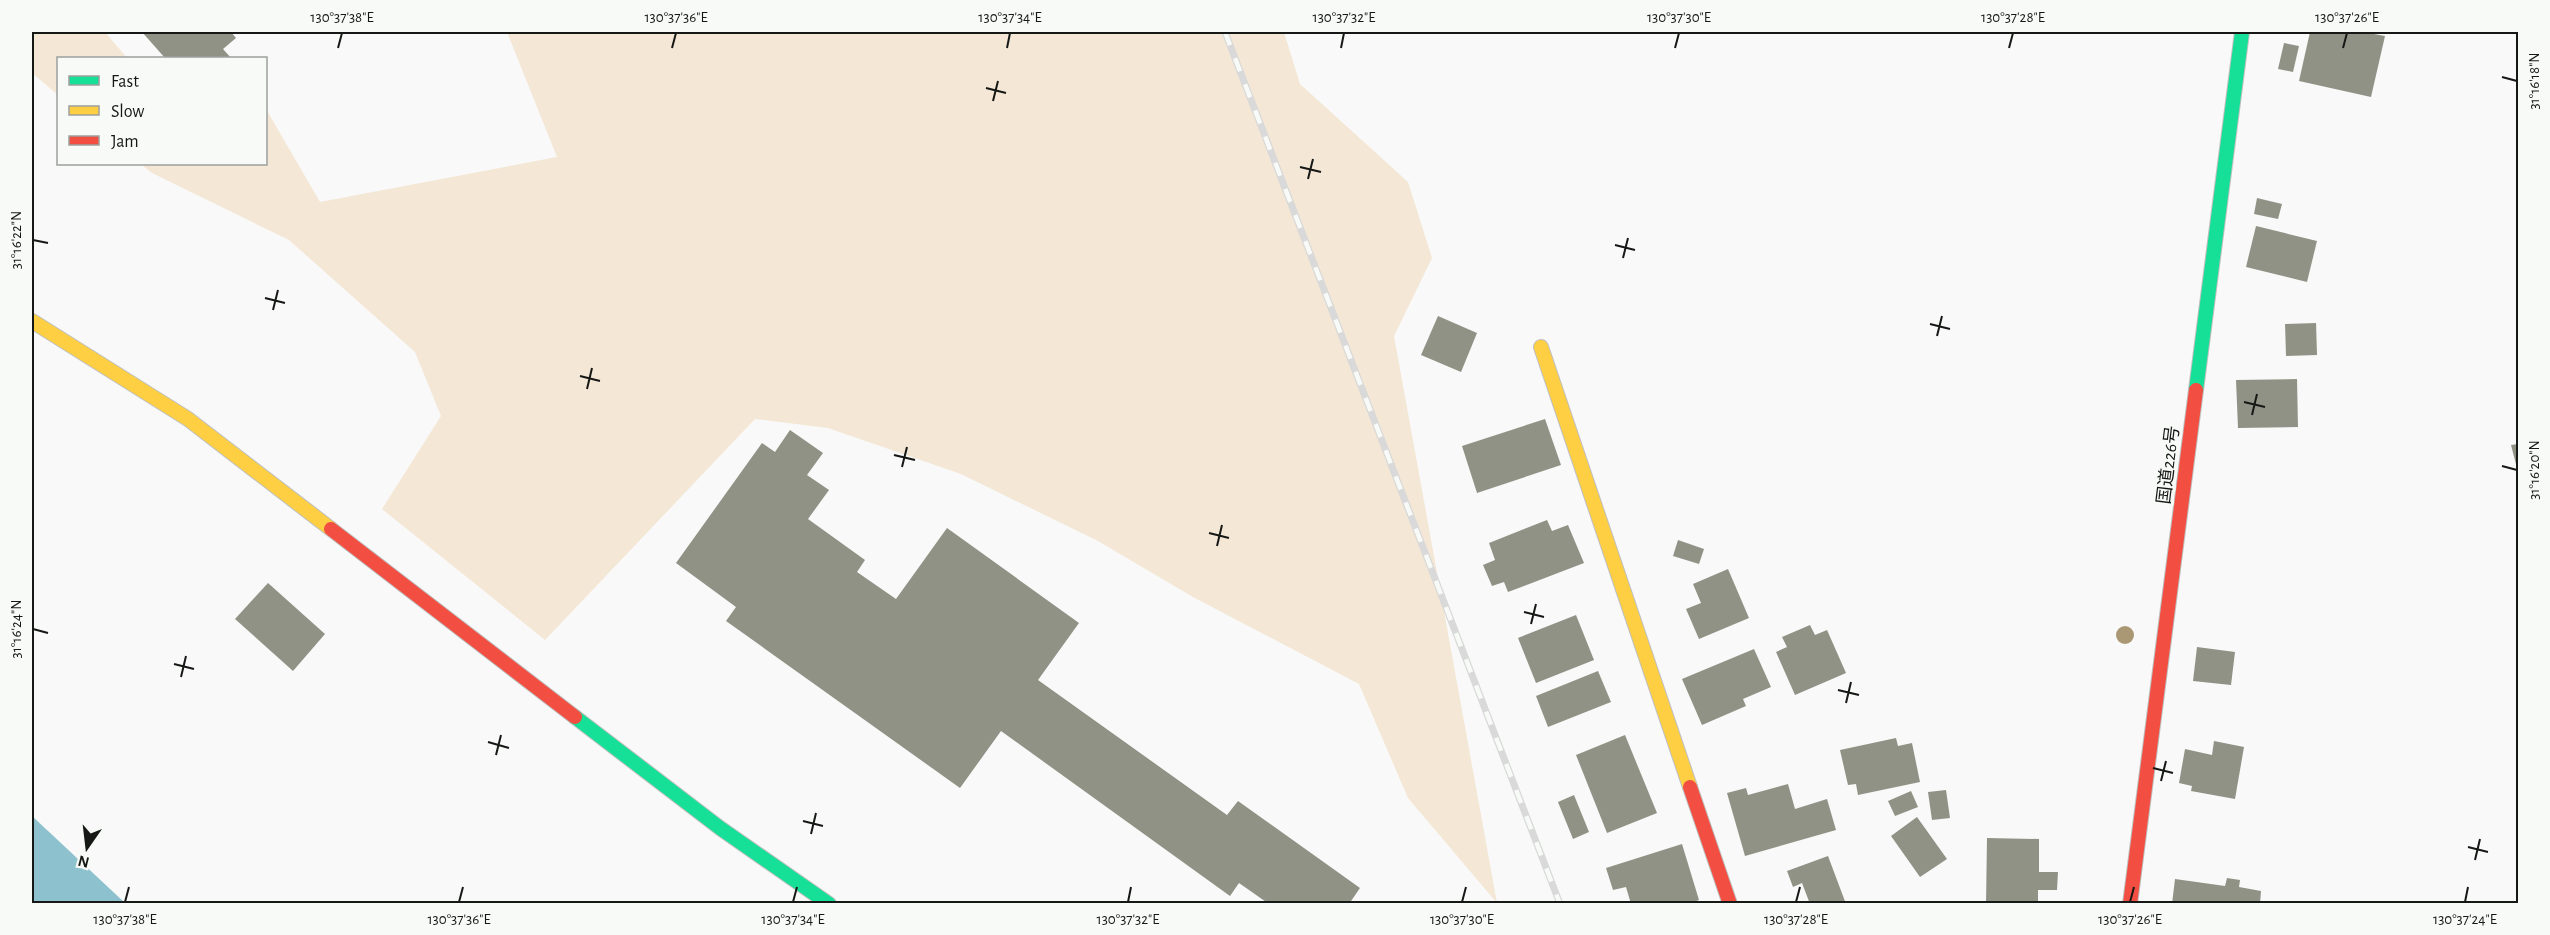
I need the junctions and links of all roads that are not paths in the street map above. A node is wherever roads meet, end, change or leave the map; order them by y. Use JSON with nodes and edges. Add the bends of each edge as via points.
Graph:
{"nodes":[{"id":1,"x":2242,"y":32,"type":"edge"},
{"id":2,"x":32,"y":321,"type":"edge"},
{"id":3,"x":1541,"y":347,"type":"dead end"},
{"id":4,"x":829,"y":903,"type":"edge"},
{"id":5,"x":1730,"y":903,"type":"edge"},
{"id":6,"x":2130,"y":903,"type":"edge"}],
"edges":[{"from":1,"to":6,"type":"main road","name":"国道226号"},
{"from":2,"to":4,"type":"main road","via":[[188,419],[720,828]]},
{"from":3,"to":5,"type":"main road"}]}
